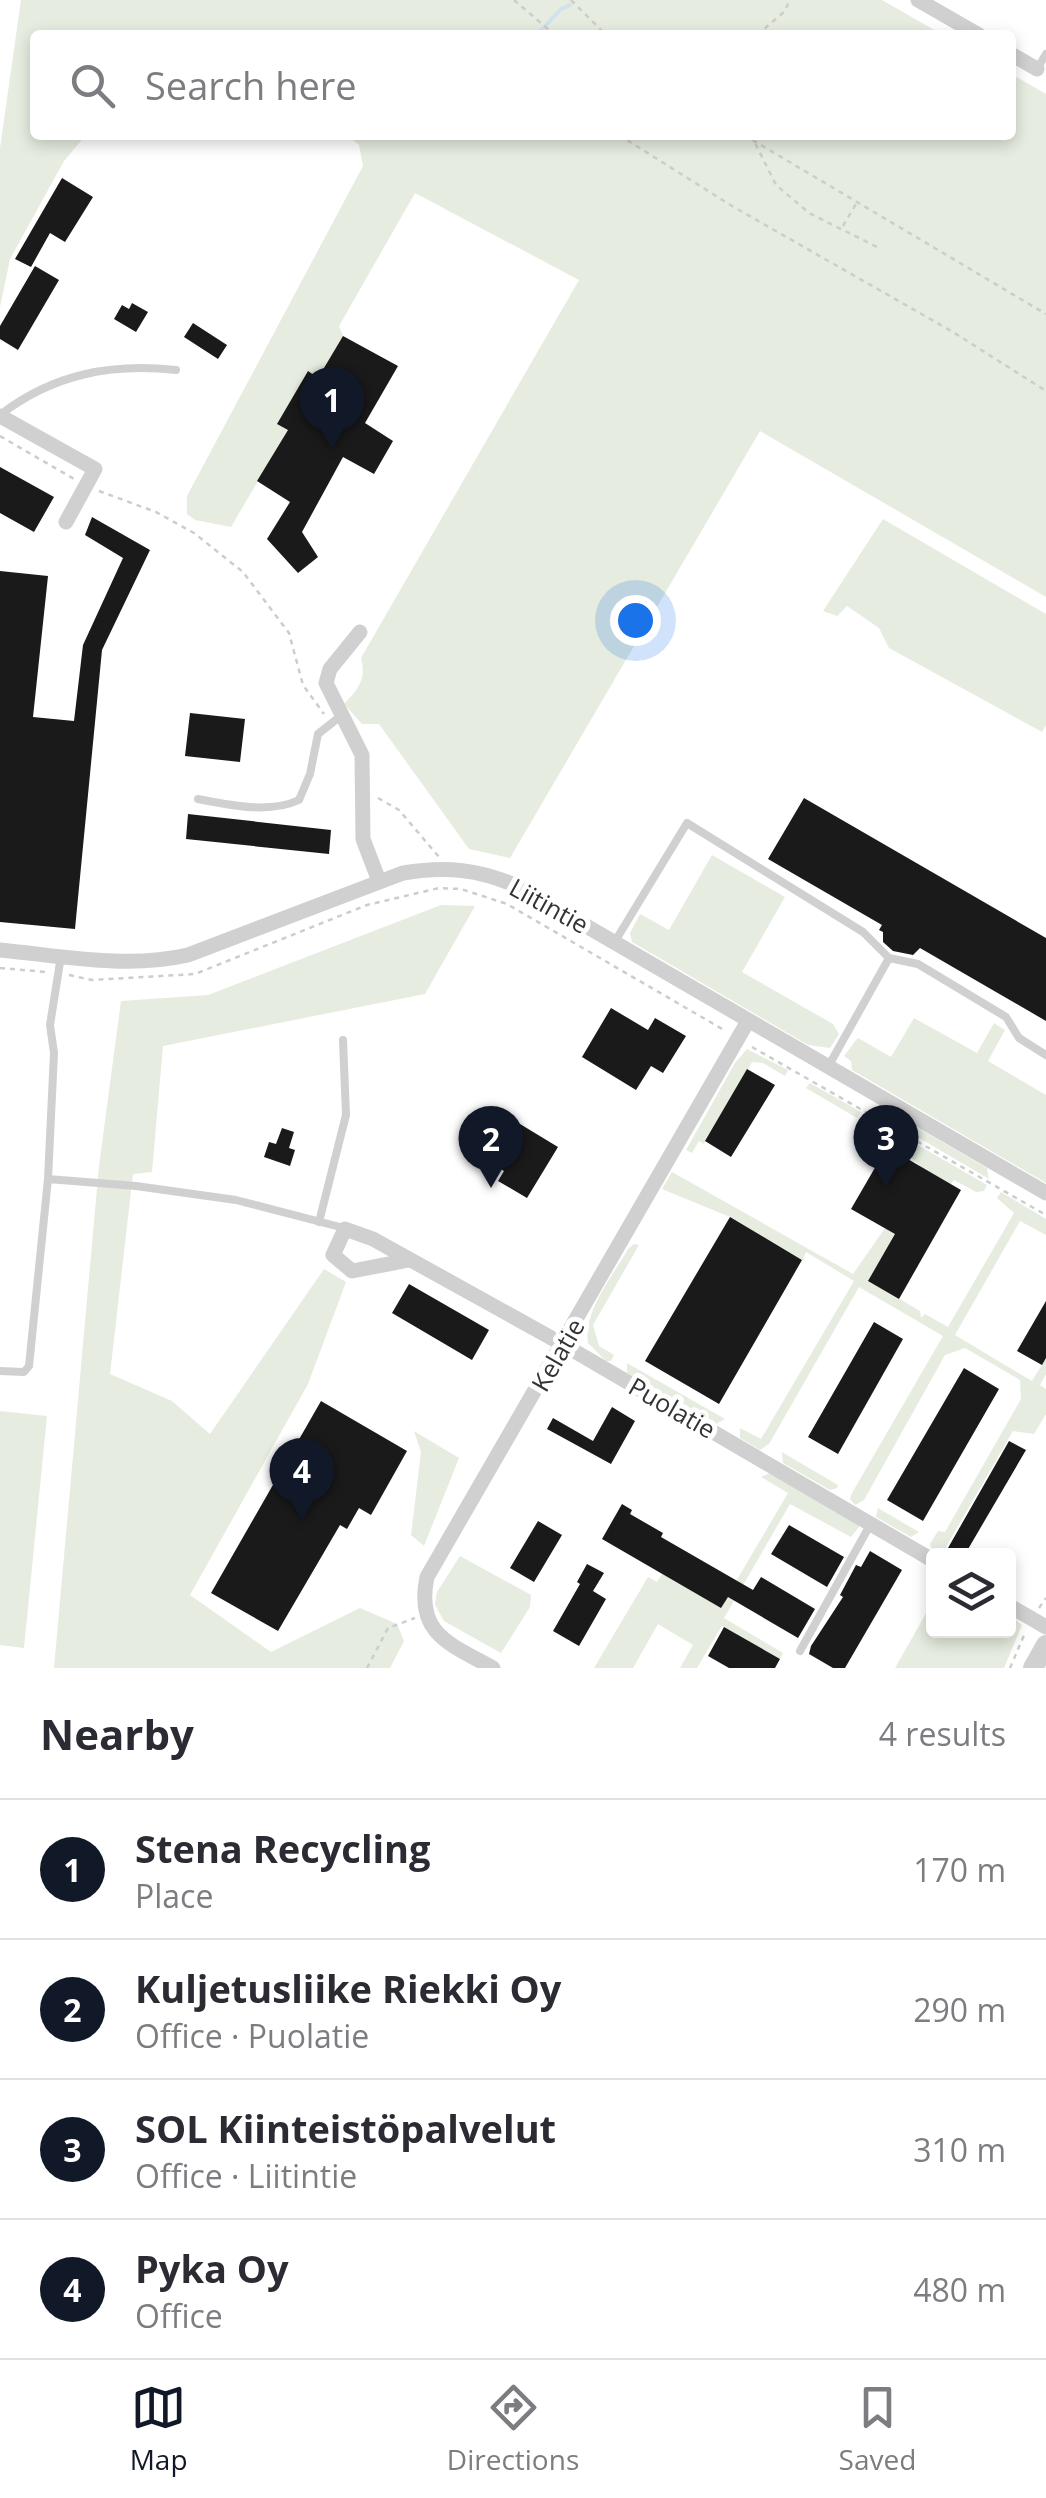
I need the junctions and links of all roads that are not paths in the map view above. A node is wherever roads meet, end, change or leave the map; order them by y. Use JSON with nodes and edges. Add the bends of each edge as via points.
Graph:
{"nodes":[{"id":1,"x":918,"y":0,"type":"edge"},
{"id":2,"x":969,"y":30,"type":"edge"},
{"id":3,"x":1046,"y":54,"type":"edge"},
{"id":4,"x":1016,"y":57,"type":"edge"},
{"id":5,"x":1037,"y":69,"type":"joint"},
{"id":6,"x":176,"y":370,"type":"dead end"},
{"id":7,"x":0,"y":415,"type":"edge"},
{"id":8,"x":66,"y":522,"type":"dead end"},
{"id":9,"x":360,"y":632,"type":"dead end"},
{"id":10,"x":336,"y":719,"type":"junction"},
{"id":11,"x":198,"y":799,"type":"dead end"},
{"id":12,"x":378,"y":881,"type":"junction"},
{"id":13,"x":614,"y":943,"type":"junction"},
{"id":14,"x":0,"y":950,"type":"edge"},
{"id":15,"x":61,"y":956,"type":"junction"},
{"id":16,"x":889,"y":958,"type":"junction"},
{"id":17,"x":748,"y":1021,"type":"junction"},
{"id":18,"x":343,"y":1040,"type":"dead end"},
{"id":19,"x":1046,"y":1055,"type":"edge"},
{"id":20,"x":828,"y":1067,"type":"junction"},
{"id":21,"x":48,"y":1179,"type":"junction"},
{"id":22,"x":1046,"y":1193,"type":"edge"},
{"id":23,"x":319,"y":1222,"type":"junction"},
{"id":24,"x":345,"y":1228,"type":"junction"},
{"id":25,"x":409,"y":1260,"type":"junction"},
{"id":26,"x":564,"y":1345,"type":"junction"},
{"id":27,"x":0,"y":1370,"type":"edge"},
{"id":28,"x":870,"y":1525,"type":"junction"},
{"id":29,"x":926,"y":1556,"type":"edge"},
{"id":30,"x":1016,"y":1610,"type":"edge"},
{"id":31,"x":1046,"y":1628,"type":"edge"},
{"id":32,"x":1046,"y":1645,"type":"edge"},
{"id":33,"x":800,"y":1651,"type":"dead end"},
{"id":34,"x":493,"y":1668,"type":"edge"},
{"id":35,"x":1033,"y":1668,"type":"edge"}],
"edges":[{"from":1,"to":2,"type":"street"},
{"from":3,"to":5,"type":"lane"},
{"from":4,"to":5,"type":"street"},
{"from":6,"to":7,"type":"lane","via":[[115,366],[66,379]]},
{"from":7,"to":8,"type":"street","via":[[95,469]]},
{"from":9,"to":10,"type":"street","via":[[330,668],[326,683]]},
{"from":10,"to":11,"type":"lane","via":[[318,734],[298,800],[284,807]]},
{"from":10,"to":12,"type":"street","via":[[362,755],[363,839]]},
{"from":12,"to":13,"type":"street","name":"Liitintie","via":[[438,868],[497,877]]},
{"from":12,"to":15,"type":"street","name":"Liitintie","via":[[188,955],[146,962]]},
{"from":13,"to":16,"type":"lane","via":[[687,823],[863,932]]},
{"from":13,"to":17,"type":"street","name":"Liitintie"},
{"from":14,"to":15,"type":"street","name":"Liitintie"},
{"from":15,"to":21,"type":"lane","via":[[50,1025]]},
{"from":16,"to":19,"type":"lane","via":[[918,964],[1006,1017],[1019,1038]]},
{"from":16,"to":20,"type":"lane"},
{"from":17,"to":20,"type":"street","name":"Liitintie"},
{"from":17,"to":26,"type":"street","name":"Kelatie"},
{"from":18,"to":23,"type":"lane","via":[[346,1116]]},
{"from":20,"to":22,"type":"street","name":"Liitintie"},
{"from":21,"to":23,"type":"lane","via":[[236,1200]]},
{"from":21,"to":27,"type":"lane","via":[[29,1366],[24,1372]]},
{"from":23,"to":24,"type":"lane"},
{"from":24,"to":25,"type":"street","name":"Puolatie"},
{"from":24,"to":25,"type":"street","via":[[333,1255],[352,1271]]},
{"from":25,"to":26,"type":"street","name":"Puolatie"},
{"from":26,"to":28,"type":"street","name":"Puolatie"},
{"from":26,"to":34,"type":"street","name":"Kelatie","via":[[427,1578],[423,1604],[437,1634]]},
{"from":28,"to":29,"type":"street","name":"Puolatie"},
{"from":28,"to":33,"type":"lane"},
{"from":30,"to":31,"type":"street"},
{"from":32,"to":35,"type":"street"}]}
